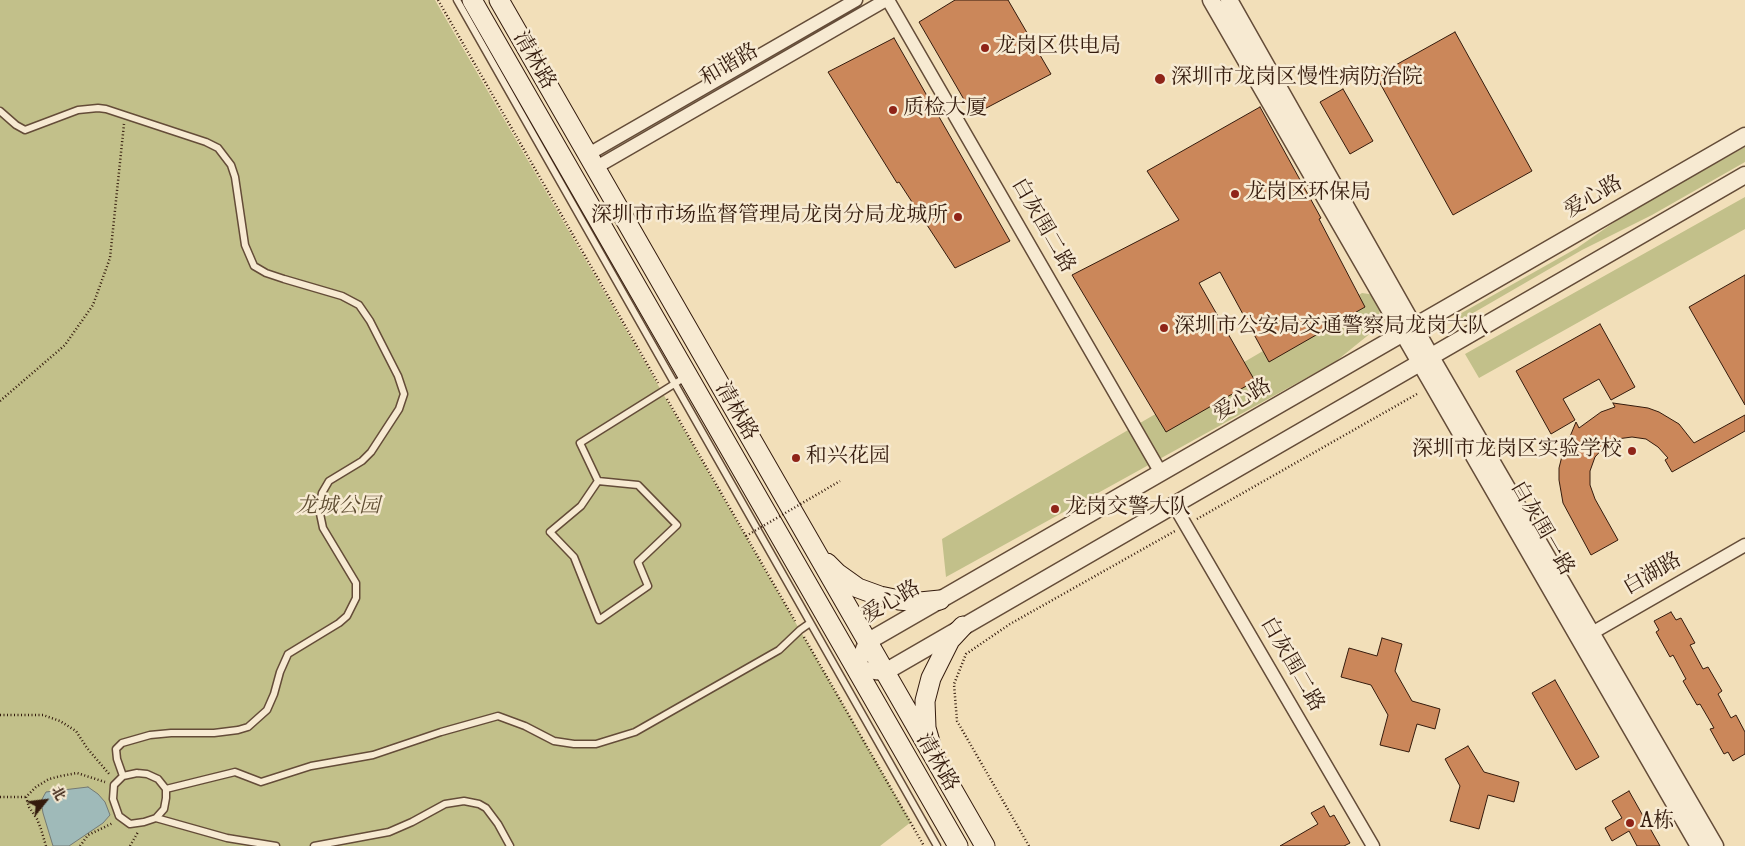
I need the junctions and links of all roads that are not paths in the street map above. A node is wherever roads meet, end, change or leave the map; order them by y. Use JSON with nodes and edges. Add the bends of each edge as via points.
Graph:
{"nodes":[{"id":1,"x":457,"y":0,"type":"edge"},
{"id":2,"x":472,"y":0,"type":"edge"},
{"id":3,"x":498,"y":0,"type":"edge"},
{"id":4,"x":856,"y":0,"type":"edge"},
{"id":5,"x":887,"y":0,"type":"edge"},
{"id":6,"x":1211,"y":0,"type":"edge"},
{"id":7,"x":1229,"y":0,"type":"edge"},
{"id":8,"x":0,"y":111,"type":"edge"},
{"id":9,"x":1745,"y":136,"type":"edge"},
{"id":10,"x":591,"y":161,"type":"junction"},
{"id":11,"x":1745,"y":175,"type":"edge"},
{"id":12,"x":1409,"y":330,"type":"junction"},
{"id":13,"x":1426,"y":359,"type":"junction"},
{"id":14,"x":681,"y":380,"type":"junction"},
{"id":15,"x":1160,"y":473,"type":"junction"},
{"id":16,"x":598,"y":481,"type":"junction"},
{"id":17,"x":1174,"y":505,"type":"junction"},
{"id":18,"x":1745,"y":545,"type":"edge"},
{"id":19,"x":814,"y":550,"type":"junction"},
{"id":20,"x":940,"y":600,"type":"junction"},
{"id":21,"x":810,"y":623,"type":"junction"},
{"id":22,"x":963,"y":626,"type":"junction"},
{"id":23,"x":1586,"y":637,"type":"junction"},
{"id":24,"x":867,"y":642,"type":"junction"},
{"id":25,"x":856,"y":669,"type":"junction"},
{"id":26,"x":884,"y":672,"type":"junction"},
{"id":27,"x":934,"y":758,"type":"junction"},
{"id":28,"x":123,"y":776,"type":"junction"},
{"id":29,"x":166,"y":789,"type":"junction"},
{"id":30,"x":156,"y":818,"type":"junction"},
{"id":31,"x":276,"y":846,"type":"edge"},
{"id":32,"x":314,"y":846,"type":"edge"},
{"id":33,"x":510,"y":846,"type":"edge"},
{"id":34,"x":937,"y":846,"type":"edge"},
{"id":35,"x":958,"y":846,"type":"edge"},
{"id":36,"x":985,"y":846,"type":"edge"},
{"id":37,"x":1373,"y":846,"type":"edge"},
{"id":38,"x":1699,"y":846,"type":"edge"},
{"id":39,"x":1715,"y":846,"type":"edge"}],
"edges":[{"from":1,"to":14,"type":"lane"},
{"from":2,"to":14,"type":"main road","name":"清林路"},
{"from":3,"to":10,"type":"main road","name":"清林路"},
{"from":4,"to":10,"type":"street","name":"和谐路"},
{"from":5,"to":10,"type":"street","name":"和谐路"},
{"from":5,"to":15,"type":"street","name":"白灰围二路"},
{"from":6,"to":12,"type":"street","name":"白灰围一路"},
{"from":7,"to":12,"type":"street","name":"白灰围一路"},
{"from":8,"to":28,"type":"lane","via":[[25,130],[78,110],[98,108],[206,142],[223,153],[235,177],[245,245],[254,266],[266,273],[342,296],[359,305],[398,376],[404,394],[399,409],[371,452],[329,481],[322,493],[319,509],[323,528],[356,583],[356,598],[347,616],[288,654],[267,710],[248,727],[214,733],[150,735],[122,743],[116,749]]},
{"from":9,"to":12,"type":"street","name":"爱心路"},
{"from":10,"to":19,"type":"main road","name":"清林路"},
{"from":11,"to":13,"type":"street"},
{"from":12,"to":13,"type":"street","name":"白灰围一路"},
{"from":12,"to":15,"type":"street","name":"爱心路"},
{"from":13,"to":17,"type":"street"},
{"from":13,"to":23,"type":"street","name":"白灰围一路"},
{"from":14,"to":16,"type":"lane","via":[[580,443]]},
{"from":14,"to":21,"type":"lane"},
{"from":14,"to":25,"type":"main road","name":"清林路"},
{"from":15,"to":20,"type":"street","name":"爱心路"},
{"from":16,"to":16,"type":"lane","via":[[638,485],[677,525],[638,562],[648,586],[599,620],[574,556],[550,532],[580,506]]},
{"from":17,"to":22,"type":"street"},
{"from":17,"to":37,"type":"street","name":"白灰围二路"},
{"from":18,"to":23,"type":"street","name":"白湖路"},
{"from":19,"to":20,"type":"main road","via":[[858,588],[899,600]]},
{"from":19,"to":24,"type":"main road","name":"清林路"},
{"from":20,"to":24,"type":"street","name":"爱心路"},
{"from":21,"to":29,"type":"lane","via":[[779,650],[635,732],[596,744],[554,741],[498,716],[373,755],[310,766],[261,782],[235,772]]},
{"from":21,"to":34,"type":"lane"},
{"from":22,"to":26,"type":"street"},
{"from":22,"to":27,"type":"main road","via":[[950,640],[930,678],[925,701],[926,728]]},
{"from":23,"to":38,"type":"street","name":"白灰围一路"},
{"from":23,"to":39,"type":"street","name":"白灰围一路"},
{"from":24,"to":25,"type":"street","name":"爱心路"},
{"from":24,"to":26,"type":"main road","name":"清林路"},
{"from":25,"to":26,"type":"street"},
{"from":25,"to":35,"type":"main road","name":"清林路"},
{"from":26,"to":27,"type":"main road","name":"清林路"},
{"from":27,"to":36,"type":"main road","name":"清林路"},
{"from":28,"to":29,"type":"lane","via":[[147,774],[158,779]]},
{"from":28,"to":30,"type":"lane","via":[[115,784],[113,799],[119,816],[130,824]]},
{"from":29,"to":30,"type":"lane","via":[[164,809]]},
{"from":30,"to":31,"type":"lane","via":[[227,838]]},
{"from":32,"to":33,"type":"lane","via":[[389,832],[444,804],[464,802],[486,808]]}]}
